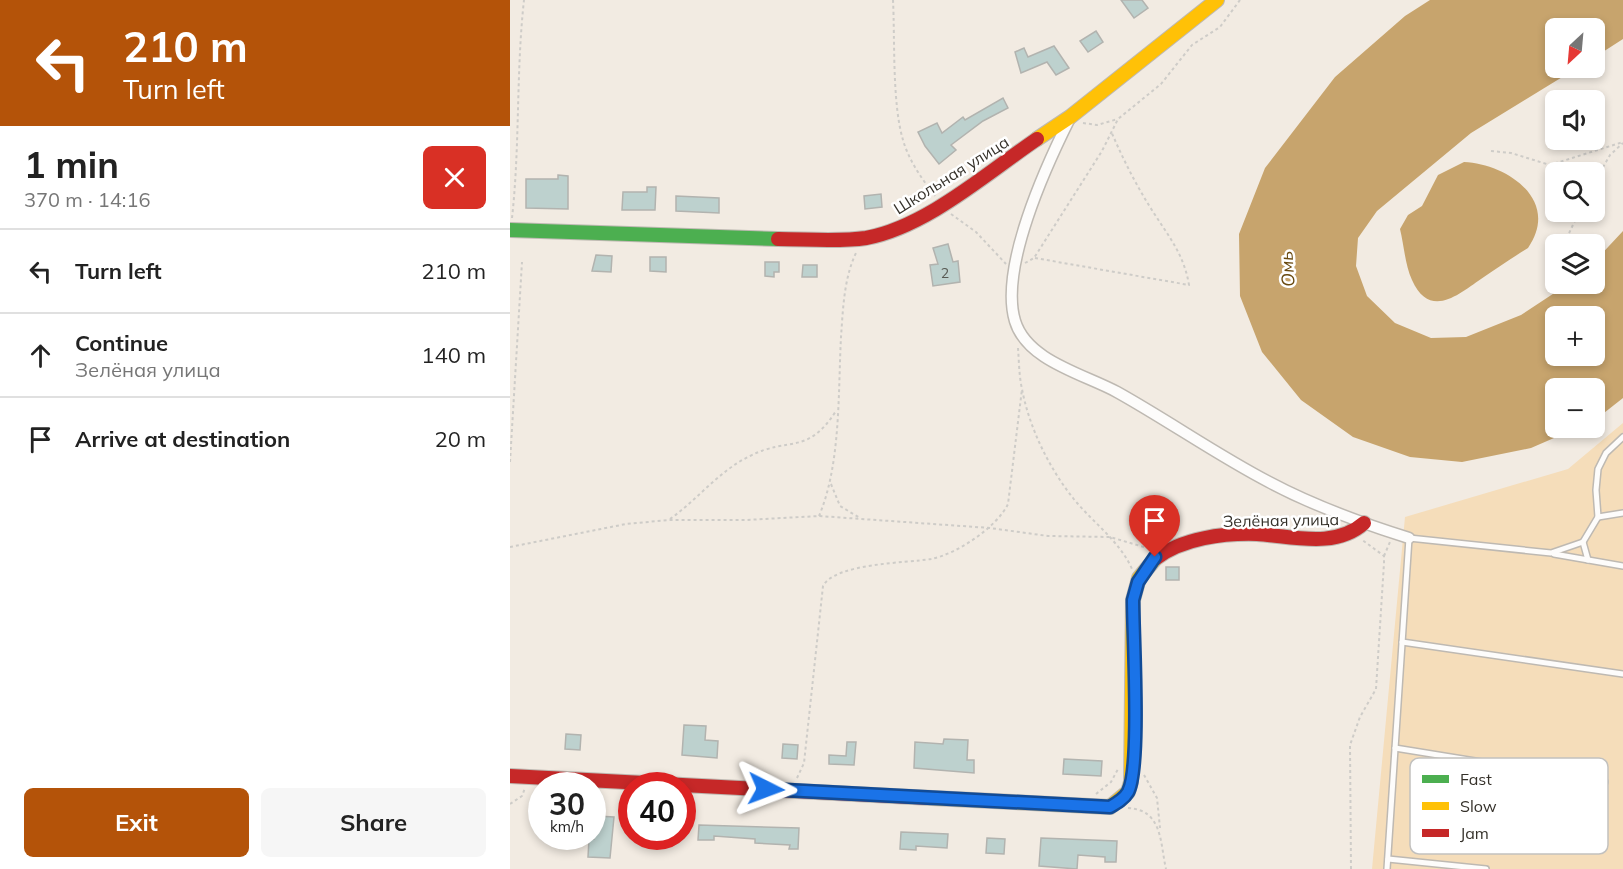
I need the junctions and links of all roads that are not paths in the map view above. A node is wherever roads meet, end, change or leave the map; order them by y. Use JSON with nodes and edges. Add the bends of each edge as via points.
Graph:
{"nodes":[{"id":1,"x":1217,"y":0,"type":"edge"},
{"id":2,"x":1070,"y":117,"type":"junction"},
{"id":3,"x":511,"y":230,"type":"edge"},
{"id":4,"x":1623,"y":438,"type":"edge"},
{"id":5,"x":1623,"y":513,"type":"edge"},
{"id":6,"x":1598,"y":517,"type":"junction"},
{"id":7,"x":1362,"y":527,"type":"junction"},
{"id":8,"x":1409,"y":538,"type":"junction"},
{"id":9,"x":1583,"y":542,"type":"junction"},
{"id":10,"x":1551,"y":553,"type":"junction"},
{"id":11,"x":1588,"y":560,"type":"junction"},
{"id":12,"x":1623,"y":566,"type":"edge"},
{"id":13,"x":1402,"y":642,"type":"junction"},
{"id":14,"x":1623,"y":674,"type":"edge"},
{"id":15,"x":1395,"y":748,"type":"junction"},
{"id":16,"x":1457,"y":758,"type":"edge"},
{"id":17,"x":510,"y":776,"type":"edge"},
{"id":18,"x":1388,"y":860,"type":"junction"},
{"id":19,"x":1387,"y":869,"type":"edge"},
{"id":20,"x":1486,"y":869,"type":"edge"}],
"edges":[{"from":1,"to":2,"type":"street","name":"Школьная улица"},
{"from":2,"to":3,"type":"street","name":"Школьная улица","via":[[911,224],[889,232],[864,237],[673,238]]},
{"from":2,"to":7,"type":"street","via":[[1040,187],[1014,269],[1015,321],[1025,339],[1052,360],[1116,392],[1271,483]]},
{"from":4,"to":6,"type":"lane","via":[[1606,453],[1598,469]]},
{"from":5,"to":6,"type":"lane"},
{"from":6,"to":9,"type":"lane"},
{"from":7,"to":8,"type":"street"},
{"from":7,"to":17,"type":"street","name":"Зелёная улица","via":[[1337,539],[1245,534],[1202,539],[1162,551],[1155,557],[1138,582],[1133,600],[1128,792],[1110,807]]},
{"from":8,"to":10,"type":"lane"},
{"from":8,"to":13,"type":"lane"},
{"from":9,"to":10,"type":"lane"},
{"from":9,"to":11,"type":"lane"},
{"from":10,"to":11,"type":"lane"},
{"from":11,"to":12,"type":"lane"},
{"from":13,"to":14,"type":"lane"},
{"from":13,"to":15,"type":"lane"},
{"from":15,"to":16,"type":"lane"},
{"from":15,"to":18,"type":"lane"},
{"from":18,"to":19,"type":"lane"},
{"from":18,"to":20,"type":"lane"}]}
